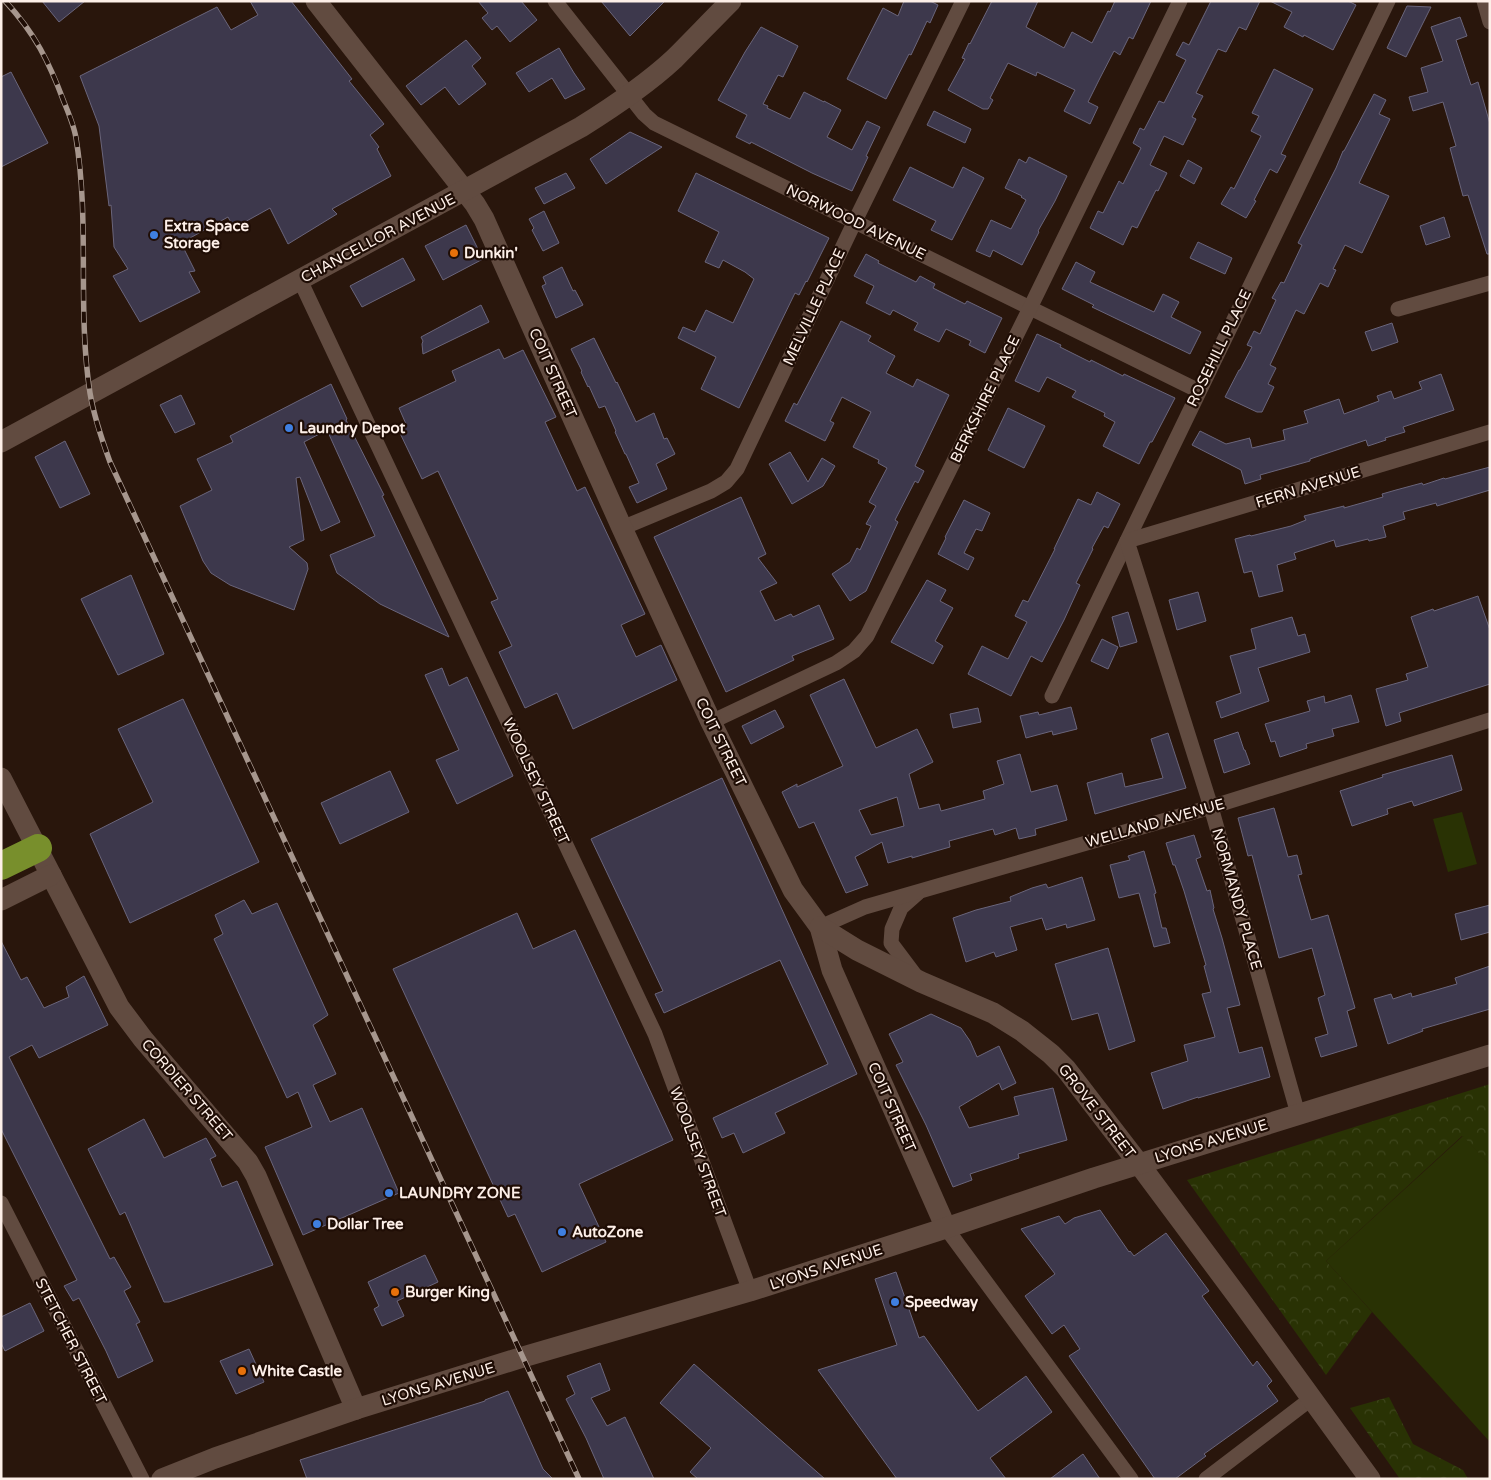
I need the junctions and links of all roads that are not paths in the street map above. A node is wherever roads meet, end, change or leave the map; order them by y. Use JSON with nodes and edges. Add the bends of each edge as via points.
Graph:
{"nodes":[{"id":1,"x":316,"y":1,"type":"edge"},
{"id":2,"x":555,"y":1,"type":"edge"},
{"id":3,"x":731,"y":1,"type":"edge"},
{"id":4,"x":963,"y":1,"type":"edge"},
{"id":5,"x":1180,"y":1,"type":"edge"},
{"id":6,"x":1388,"y":1,"type":"edge"},
{"id":7,"x":1484,"y":1,"type":"edge"},
{"id":8,"x":1490,"y":22,"type":"edge"},
{"id":9,"x":629,"y":96,"type":"junction"},
{"id":10,"x":465,"y":191,"type":"junction"},
{"id":11,"x":855,"y":221,"type":"junction"},
{"id":12,"x":300,"y":280,"type":"junction"},
{"id":13,"x":1490,"y":283,"type":"edge"},
{"id":14,"x":1030,"y":308,"type":"junction"},
{"id":15,"x":1398,"y":309,"type":"dead end"},
{"id":16,"x":1198,"y":390,"type":"junction"},
{"id":17,"x":1490,"y":432,"type":"edge"},
{"id":18,"x":1,"y":442,"type":"edge"},
{"id":19,"x":622,"y":528,"type":"junction"},
{"id":20,"x":1127,"y":541,"type":"junction"},
{"id":21,"x":1052,"y":696,"type":"dead end"},
{"id":22,"x":1490,"y":720,"type":"edge"},
{"id":23,"x":711,"y":722,"type":"junction"},
{"id":24,"x":1,"y":778,"type":"edge"},
{"id":25,"x":1211,"y":807,"type":"junction"},
{"id":26,"x":38,"y":848,"type":"junction"},
{"id":27,"x":1,"y":866,"type":"edge"},
{"id":28,"x":51,"y":875,"type":"junction"},
{"id":29,"x":921,"y":890,"type":"junction"},
{"id":30,"x":1,"y":900,"type":"edge"},
{"id":31,"x":820,"y":927,"type":"junction"},
{"id":32,"x":921,"y":982,"type":"junction"},
{"id":33,"x":1490,"y":1055,"type":"edge"},
{"id":34,"x":1298,"y":1114,"type":"junction"},
{"id":35,"x":1138,"y":1164,"type":"junction"},
{"id":36,"x":1,"y":1203,"type":"edge"},
{"id":37,"x":946,"y":1228,"type":"junction"},
{"id":38,"x":750,"y":1291,"type":"junction"},
{"id":39,"x":1312,"y":1398,"type":"junction"},
{"id":40,"x":356,"y":1410,"type":"junction"},
{"id":41,"x":142,"y":1479,"type":"edge"},
{"id":42,"x":162,"y":1479,"type":"edge"},
{"id":43,"x":1131,"y":1479,"type":"edge"},
{"id":44,"x":1206,"y":1479,"type":"edge"},
{"id":45,"x":1370,"y":1479,"type":"edge"}],
"edges":[{"from":1,"to":10,"type":"main road","name":"COIT STREET"},
{"from":2,"to":9,"type":"street","name":"NORWOOD AVENUE"},
{"from":3,"to":9,"type":"main road","name":"CHANCELLOR AVENUE","via":[[674,59]]},
{"from":4,"to":11,"type":"street","name":"MELVILLE PLACE"},
{"from":5,"to":14,"type":"street","name":"BERKSHIRE PLACE"},
{"from":6,"to":16,"type":"street","name":"ROSEHILL PLACE"},
{"from":7,"to":8,"type":"street"},
{"from":9,"to":10,"type":"main road","name":"CHANCELLOR AVENUE","via":[[581,127]]},
{"from":9,"to":11,"type":"street","name":"NORWOOD AVENUE","via":[[654,123]]},
{"from":10,"to":12,"type":"main road","name":"CHANCELLOR AVENUE"},
{"from":10,"to":19,"type":"main road","name":"COIT STREET","via":[[484,219]]},
{"from":11,"to":14,"type":"street","name":"NORWOOD AVENUE"},
{"from":11,"to":19,"type":"street","name":"MELVILLE PLACE","via":[[737,469],[726,482],[711,491]]},
{"from":12,"to":18,"type":"main road","name":"CHANCELLOR AVENUE"},
{"from":12,"to":38,"type":"street","name":"WOOLSEY STREET","via":[[655,1034]]},
{"from":13,"to":15,"type":"street"},
{"from":14,"to":16,"type":"street","name":"NORWOOD AVENUE"},
{"from":14,"to":23,"type":"street","name":"BERKSHIRE PLACE","via":[[866,636],[854,651],[836,663]]},
{"from":16,"to":20,"type":"street","name":"ROSEHILL PLACE"},
{"from":17,"to":20,"type":"street","name":"FERN AVENUE"},
{"from":19,"to":23,"type":"main road","name":"COIT STREET"},
{"from":20,"to":21,"type":"street","name":"ROSEHILL PLACE"},
{"from":20,"to":25,"type":"street","name":"NORMANDY PLACE"},
{"from":22,"to":25,"type":"street","name":"WELLAND AVENUE"},
{"from":23,"to":31,"type":"main road","name":"COIT STREET","via":[[793,890]]},
{"from":24,"to":26,"type":"main road","name":"CORDIER STREET"},
{"from":25,"to":29,"type":"street","name":"WELLAND AVENUE"},
{"from":25,"to":34,"type":"street","name":"NORMANDY PLACE"},
{"from":26,"to":27,"type":"highway"},
{"from":26,"to":28,"type":"main road","name":"CORDIER STREET"},
{"from":28,"to":30,"type":"main road"},
{"from":28,"to":40,"type":"main road","name":"CORDIER STREET","via":[[131,1024],[248,1162],[256,1176]]},
{"from":29,"to":31,"type":"street","name":"WELLAND AVENUE","via":[[865,907]]},
{"from":29,"to":32,"type":"street","via":[[901,908],[892,929],[892,943]]},
{"from":31,"to":32,"type":"main road","name":"GROVE STREET","via":[[857,950]]},
{"from":31,"to":37,"type":"main road","name":"COIT STREET","via":[[832,970]]},
{"from":32,"to":35,"type":"main road","name":"GROVE STREET","via":[[992,1013],[1051,1054]]},
{"from":33,"to":34,"type":"main road","name":"LYONS AVENUE"},
{"from":34,"to":35,"type":"main road","name":"LYONS AVENUE"},
{"from":35,"to":37,"type":"main road","name":"LYONS AVENUE"},
{"from":35,"to":39,"type":"main road","name":"GROVE STREET"},
{"from":36,"to":41,"type":"street","name":"STETCHER STREET"},
{"from":37,"to":38,"type":"main road","name":"LYONS AVENUE"},
{"from":37,"to":43,"type":"street","name":"COIT STREET"},
{"from":38,"to":40,"type":"main road","name":"LYONS AVENUE"},
{"from":39,"to":44,"type":"street"},
{"from":39,"to":45,"type":"main road","name":"GROVE STREET"},
{"from":40,"to":42,"type":"main road","name":"LYONS AVENUE","via":[[224,1454]]}]}
